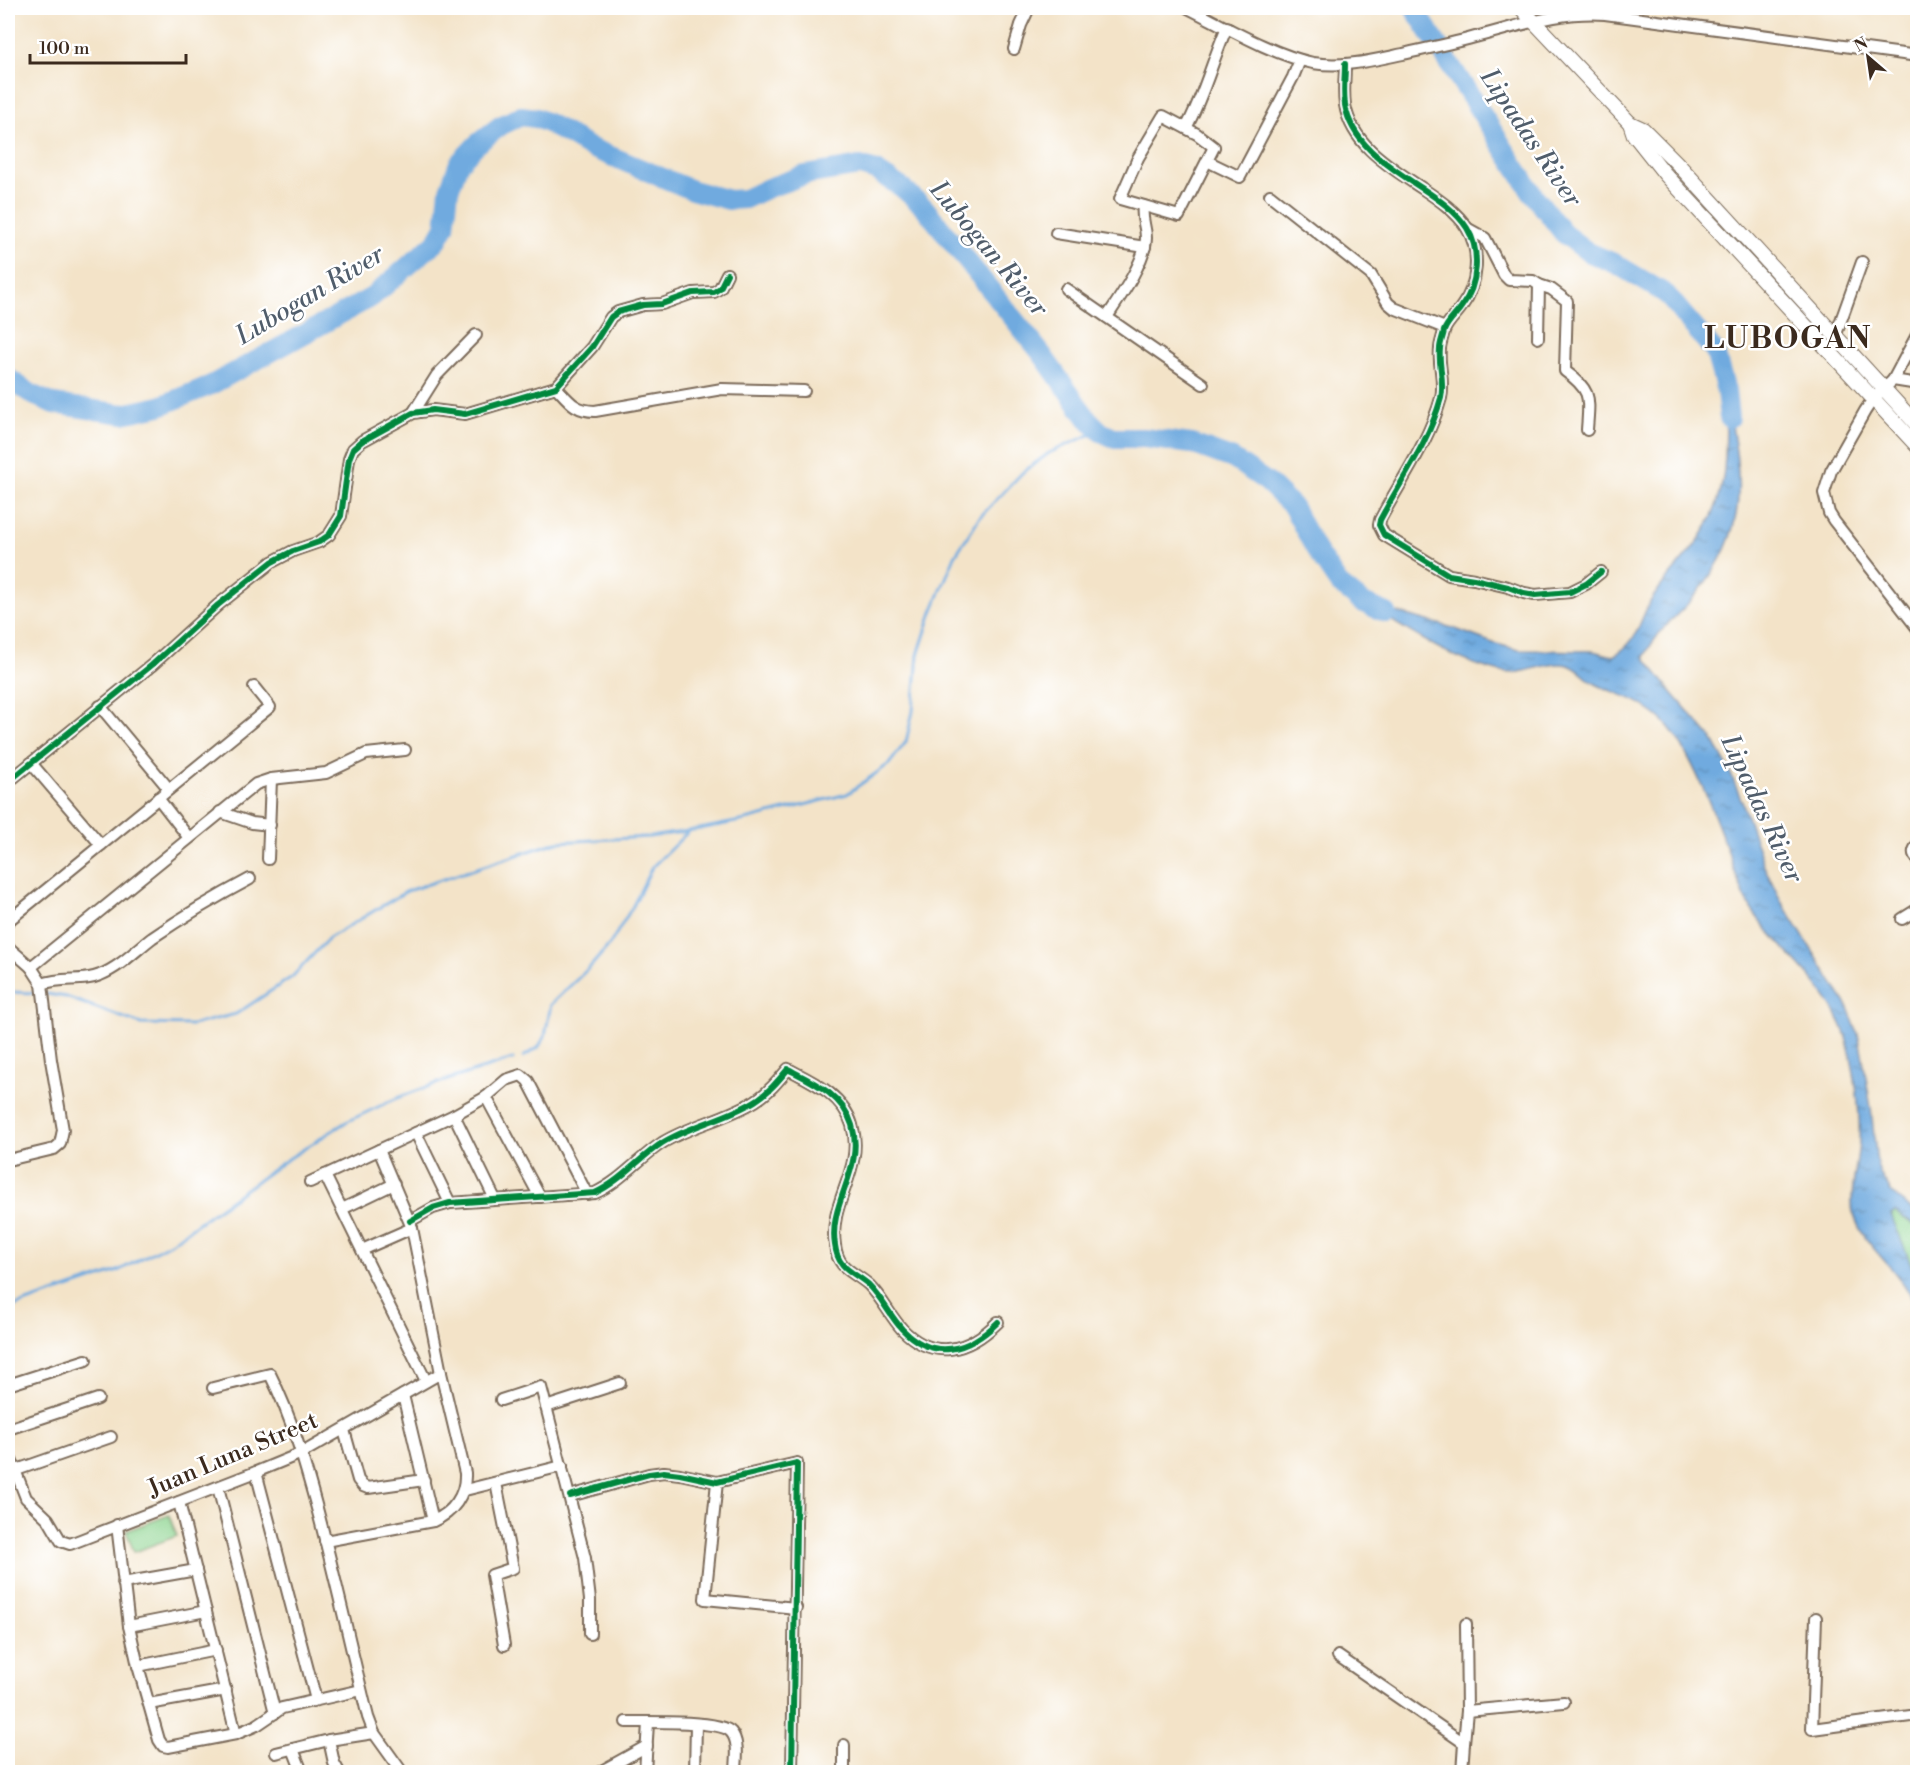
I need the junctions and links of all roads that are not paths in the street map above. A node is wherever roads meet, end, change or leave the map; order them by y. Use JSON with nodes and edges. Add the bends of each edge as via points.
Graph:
{"nodes":[{"id":1,"x":1029,"y":8,"type":"edge"},
{"id":2,"x":1188,"y":8,"type":"edge"},
{"id":3,"x":1521,"y":8,"type":"edge"},
{"id":4,"x":1614,"y":11,"type":"edge"},
{"id":5,"x":1533,"y":21,"type":"junction"},
{"id":6,"x":1227,"y":27,"type":"junction"},
{"id":7,"x":1014,"y":49,"type":"dead end"},
{"id":8,"x":1917,"y":56,"type":"edge"},
{"id":9,"x":1300,"y":60,"type":"junction"},
{"id":10,"x":1345,"y":64,"type":"junction"},
{"id":11,"x":1630,"y":123,"type":"junction"},
{"id":12,"x":1186,"y":128,"type":"junction"},
{"id":13,"x":1207,"y":161,"type":"junction"},
{"id":14,"x":1270,"y":195,"type":"dead end"},
{"id":15,"x":1143,"y":206,"type":"junction"},
{"id":16,"x":1467,"y":228,"type":"junction"},
{"id":17,"x":1056,"y":233,"type":"dead end"},
{"id":18,"x":1145,"y":247,"type":"junction"},
{"id":19,"x":1862,"y":262,"type":"dead end"},
{"id":20,"x":726,"y":274,"type":"dead end"},
{"id":21,"x":1539,"y":285,"type":"junction"},
{"id":22,"x":1066,"y":289,"type":"dead end"},
{"id":23,"x":1107,"y":317,"type":"junction"},
{"id":24,"x":1445,"y":328,"type":"junction"},
{"id":25,"x":1917,"y":333,"type":"edge"},
{"id":26,"x":476,"y":335,"type":"dead end"},
{"id":27,"x":1835,"y":337,"type":"junction"},
{"id":28,"x":1538,"y":338,"type":"dead end"},
{"id":29,"x":1203,"y":384,"type":"dead end"},
{"id":30,"x":1917,"y":384,"type":"edge"},
{"id":31,"x":556,"y":387,"type":"junction"},
{"id":32,"x":1883,"y":389,"type":"junction"},
{"id":33,"x":804,"y":391,"type":"dead end"},
{"id":34,"x":413,"y":413,"type":"junction"},
{"id":35,"x":1917,"y":426,"type":"edge"},
{"id":36,"x":1587,"y":430,"type":"dead end"},
{"id":37,"x":1917,"y":447,"type":"edge"},
{"id":38,"x":1601,"y":573,"type":"dead end"},
{"id":39,"x":1917,"y":629,"type":"edge"},
{"id":40,"x":254,"y":687,"type":"dead end"},
{"id":41,"x":100,"y":706,"type":"junction"},
{"id":42,"x":405,"y":750,"type":"dead end"},
{"id":43,"x":31,"y":763,"type":"junction"},
{"id":44,"x":271,"y":779,"type":"junction"},
{"id":45,"x":8,"y":782,"type":"edge"},
{"id":46,"x":169,"y":789,"type":"junction"},
{"id":47,"x":158,"y":798,"type":"junction"},
{"id":48,"x":220,"y":812,"type":"junction"},
{"id":49,"x":270,"y":825,"type":"junction"},
{"id":50,"x":189,"y":838,"type":"junction"},
{"id":51,"x":101,"y":845,"type":"junction"},
{"id":52,"x":1917,"y":845,"type":"edge"},
{"id":53,"x":268,"y":859,"type":"dead end"},
{"id":54,"x":1917,"y":859,"type":"edge"},
{"id":55,"x":250,"y":879,"type":"dead end"},
{"id":56,"x":1917,"y":909,"type":"edge"},
{"id":57,"x":1902,"y":919,"type":"dead end"},
{"id":58,"x":8,"y":921,"type":"edge"},
{"id":59,"x":8,"y":947,"type":"edge"},
{"id":60,"x":31,"y":967,"type":"junction"},
{"id":61,"x":42,"y":984,"type":"junction"},
{"id":62,"x":486,"y":1097,"type":"junction"},
{"id":63,"x":454,"y":1115,"type":"junction"},
{"id":64,"x":416,"y":1133,"type":"junction"},
{"id":65,"x":379,"y":1150,"type":"junction"},
{"id":66,"x":8,"y":1160,"type":"edge"},
{"id":67,"x":325,"y":1175,"type":"junction"},
{"id":68,"x":310,"y":1182,"type":"dead end"},
{"id":69,"x":394,"y":1184,"type":"junction"},
{"id":70,"x":587,"y":1194,"type":"junction"},
{"id":71,"x":540,"y":1197,"type":"junction"},
{"id":72,"x":495,"y":1199,"type":"junction"},
{"id":73,"x":450,"y":1203,"type":"junction"},
{"id":74,"x":342,"y":1209,"type":"junction"},
{"id":75,"x":411,"y":1224,"type":"junction"},
{"id":76,"x":362,"y":1250,"type":"junction"},
{"id":77,"x":998,"y":1322,"type":"dead end"},
{"id":78,"x":86,"y":1360,"type":"dead end"},
{"id":79,"x":441,"y":1373,"type":"junction"},
{"id":80,"x":426,"y":1381,"type":"junction"},
{"id":81,"x":620,"y":1383,"type":"dead end"},
{"id":82,"x":8,"y":1385,"type":"edge"},
{"id":83,"x":213,"y":1388,"type":"dead end"},
{"id":84,"x":403,"y":1395,"type":"junction"},
{"id":85,"x":98,"y":1399,"type":"dead end"},
{"id":86,"x":501,"y":1400,"type":"dead end"},
{"id":87,"x":546,"y":1407,"type":"junction"},
{"id":88,"x":8,"y":1429,"type":"edge"},
{"id":89,"x":344,"y":1430,"type":"junction"},
{"id":90,"x":111,"y":1437,"type":"dead end"},
{"id":91,"x":8,"y":1452,"type":"edge"},
{"id":92,"x":302,"y":1453,"type":"junction"},
{"id":93,"x":562,"y":1466,"type":"junction"},
{"id":94,"x":11,"y":1471,"type":"edge"},
{"id":95,"x":256,"y":1472,"type":"junction"},
{"id":96,"x":424,"y":1480,"type":"junction"},
{"id":97,"x":717,"y":1482,"type":"junction"},
{"id":98,"x":496,"y":1483,"type":"junction"},
{"id":99,"x":218,"y":1487,"type":"junction"},
{"id":100,"x":465,"y":1490,"type":"junction"},
{"id":101,"x":570,"y":1496,"type":"junction"},
{"id":102,"x":179,"y":1502,"type":"junction"},
{"id":103,"x":433,"y":1521,"type":"junction"},
{"id":104,"x":117,"y":1525,"type":"junction"},
{"id":105,"x":325,"y":1540,"type":"junction"},
{"id":106,"x":196,"y":1570,"type":"junction"},
{"id":107,"x":123,"y":1584,"type":"junction"},
{"id":108,"x":796,"y":1608,"type":"junction"},
{"id":109,"x":206,"y":1611,"type":"junction"},
{"id":110,"x":1816,"y":1618,"type":"dead end"},
{"id":111,"x":1466,"y":1624,"type":"dead end"},
{"id":112,"x":129,"y":1626,"type":"junction"},
{"id":113,"x":590,"y":1634,"type":"dead end"},
{"id":114,"x":504,"y":1645,"type":"dead end"},
{"id":115,"x":216,"y":1650,"type":"junction"},
{"id":116,"x":1338,"y":1656,"type":"dead end"},
{"id":117,"x":138,"y":1666,"type":"junction"},
{"id":118,"x":226,"y":1690,"type":"junction"},
{"id":119,"x":361,"y":1690,"type":"junction"},
{"id":120,"x":316,"y":1700,"type":"junction"},
{"id":121,"x":1564,"y":1702,"type":"dead end"},
{"id":122,"x":149,"y":1704,"type":"junction"},
{"id":123,"x":1467,"y":1711,"type":"junction"},
{"id":124,"x":275,"y":1713,"type":"junction"},
{"id":125,"x":1917,"y":1715,"type":"edge"},
{"id":126,"x":626,"y":1722,"type":"dead end"},
{"id":127,"x":648,"y":1722,"type":"junction"},
{"id":128,"x":696,"y":1724,"type":"junction"},
{"id":129,"x":374,"y":1733,"type":"junction"},
{"id":130,"x":236,"y":1734,"type":"junction"},
{"id":131,"x":329,"y":1740,"type":"junction"},
{"id":132,"x":1464,"y":1743,"type":"junction"},
{"id":133,"x":844,"y":1745,"type":"dead end"},
{"id":134,"x":647,"y":1746,"type":"junction"},
{"id":135,"x":293,"y":1749,"type":"junction"},
{"id":136,"x":276,"y":1753,"type":"dead end"},
{"id":137,"x":302,"y":1773,"type":"edge"},
{"id":138,"x":339,"y":1773,"type":"edge"},
{"id":139,"x":402,"y":1773,"type":"edge"},
{"id":140,"x":600,"y":1773,"type":"edge"},
{"id":141,"x":645,"y":1773,"type":"edge"},
{"id":142,"x":695,"y":1773,"type":"edge"},
{"id":143,"x":736,"y":1773,"type":"edge"},
{"id":144,"x":792,"y":1773,"type":"edge"},
{"id":145,"x":844,"y":1773,"type":"edge"},
{"id":146,"x":1462,"y":1773,"type":"edge"}],
"edges":[{"from":1,"to":7,"type":"street"},
{"from":2,"to":6,"type":"street"},
{"from":3,"to":5,"type":"main road"},
{"from":4,"to":5,"type":"street"},
{"from":4,"to":8,"type":"street"},
{"from":5,"to":10,"type":"street","via":[[1477,37]]},
{"from":5,"to":11,"type":"main road"},
{"from":6,"to":9,"type":"street"},
{"from":6,"to":12,"type":"street","via":[[1201,100]]},
{"from":9,"to":10,"type":"street"},
{"from":9,"to":13,"type":"street","via":[[1240,177]]},
{"from":10,"to":16,"type":"street","via":[[1346,107],[1357,133],[1379,159],[1437,198]]},
{"from":11,"to":27,"type":"main road","via":[[1643,129],[1677,163]]},
{"from":11,"to":32,"type":"main road","via":[[1634,135],[1665,174]]},
{"from":12,"to":13,"type":"street","via":[[1214,147]]},
{"from":12,"to":15,"type":"street","via":[[1163,116],[1148,140],[1120,199]]},
{"from":13,"to":15,"type":"street","via":[[1179,216]]},
{"from":14,"to":24,"type":"street","via":[[1371,274],[1394,308]]},
{"from":15,"to":18,"type":"street"},
{"from":16,"to":21,"type":"street","via":[[1485,238],[1509,280]]},
{"from":16,"to":24,"type":"street","via":[[1474,250],[1473,285]]},
{"from":17,"to":18,"type":"street"},
{"from":18,"to":23,"type":"street"},
{"from":19,"to":27,"type":"street"},
{"from":20,"to":31,"type":"street","via":[[714,292],[693,293],[611,317],[592,347]]},
{"from":21,"to":28,"type":"street"},
{"from":21,"to":36,"type":"street","via":[[1567,301],[1565,371],[1580,381],[1589,397]]},
{"from":22,"to":23,"type":"street"},
{"from":23,"to":29,"type":"street"},
{"from":24,"to":38,"type":"street","via":[[1440,348],[1443,379],[1436,413],[1428,435],[1380,520],[1384,535],[1449,575],[1524,593],[1570,592]]},
{"from":25,"to":32,"type":"street"},
{"from":26,"to":34,"type":"street","via":[[437,375]]},
{"from":27,"to":32,"type":"main road"},
{"from":30,"to":32,"type":"street"},
{"from":31,"to":33,"type":"street","via":[[585,411],[722,389]]},
{"from":31,"to":34,"type":"street","via":[[465,414],[433,410]]},
{"from":32,"to":35,"type":"main road"},
{"from":32,"to":37,"type":"main road"},
{"from":32,"to":39,"type":"street","via":[[1853,430],[1831,471],[1825,504],[1841,531]]},
{"from":34,"to":41,"type":"street","via":[[354,449],[346,470],[341,516],[329,535],[272,562]]},
{"from":40,"to":46,"type":"street","via":[[270,707]]},
{"from":41,"to":43,"type":"street"},
{"from":41,"to":46,"type":"street"},
{"from":42,"to":44,"type":"street","via":[[358,756],[326,772]]},
{"from":43,"to":45,"type":"street"},
{"from":43,"to":51,"type":"street"},
{"from":44,"to":48,"type":"street","via":[[256,784]]},
{"from":44,"to":49,"type":"street"},
{"from":46,"to":47,"type":"street"},
{"from":47,"to":50,"type":"street"},
{"from":47,"to":51,"type":"street"},
{"from":48,"to":49,"type":"street"},
{"from":48,"to":50,"type":"street"},
{"from":49,"to":53,"type":"street"},
{"from":50,"to":60,"type":"street"},
{"from":51,"to":58,"type":"street"},
{"from":52,"to":54,"type":"street","via":[[1913,850]]},
{"from":55,"to":61,"type":"street","via":[[176,922],[101,975]]},
{"from":56,"to":57,"type":"street"},
{"from":59,"to":60,"type":"street"},
{"from":60,"to":61,"type":"street"},
{"from":61,"to":66,"type":"street","via":[[62,1137],[60,1144],[48,1151]]},
{"from":62,"to":63,"type":"street"},
{"from":62,"to":70,"type":"street","via":[[506,1080],[525,1077]]},
{"from":62,"to":71,"type":"street"},
{"from":63,"to":64,"type":"street"},
{"from":63,"to":72,"type":"street"},
{"from":64,"to":65,"type":"street"},
{"from":64,"to":73,"type":"street"},
{"from":65,"to":67,"type":"street"},
{"from":65,"to":69,"type":"street"},
{"from":67,"to":68,"type":"street"},
{"from":67,"to":74,"type":"street"},
{"from":69,"to":74,"type":"street"},
{"from":69,"to":75,"type":"street"},
{"from":70,"to":71,"type":"street"},
{"from":70,"to":77,"type":"street","via":[[609,1186],[677,1134],[756,1100],[788,1069],[828,1091],[851,1123],[855,1141],[852,1164],[834,1215],[835,1248],[845,1269],[868,1285],[916,1341],[933,1347],[967,1346]]},
{"from":71,"to":72,"type":"street"},
{"from":72,"to":73,"type":"street"},
{"from":73,"to":75,"type":"street","via":[[434,1208]]},
{"from":74,"to":76,"type":"street"},
{"from":75,"to":76,"type":"street"},
{"from":75,"to":79,"type":"street"},
{"from":76,"to":80,"type":"street"},
{"from":78,"to":82,"type":"street"},
{"from":79,"to":80,"type":"street","name":"Juan Luna Street"},
{"from":79,"to":100,"type":"street","via":[[465,1473]]},
{"from":80,"to":84,"type":"street","name":"Juan Luna Street"},
{"from":81,"to":87,"type":"street"},
{"from":83,"to":92,"type":"street","via":[[270,1374]]},
{"from":84,"to":89,"type":"street","name":"Juan Luna Street"},
{"from":84,"to":96,"type":"street"},
{"from":85,"to":88,"type":"street"},
{"from":86,"to":87,"type":"street","via":[[541,1387]]},
{"from":87,"to":93,"type":"street"},
{"from":89,"to":92,"type":"street","name":"Juan Luna Street"},
{"from":89,"to":96,"type":"street","via":[[363,1486]]},
{"from":90,"to":94,"type":"street"},
{"from":91,"to":94,"type":"street","name":"Juan Luna Street"},
{"from":92,"to":95,"type":"street","name":"Juan Luna Street"},
{"from":92,"to":105,"type":"street"},
{"from":93,"to":98,"type":"street"},
{"from":93,"to":101,"type":"street"},
{"from":94,"to":104,"type":"street","name":"Juan Luna Street","via":[[26,1498],[48,1519],[61,1541],[70,1544]]},
{"from":95,"to":99,"type":"street","name":"Juan Luna Street"},
{"from":95,"to":120,"type":"street"},
{"from":96,"to":103,"type":"street"},
{"from":97,"to":101,"type":"street","via":[[664,1472]]},
{"from":97,"to":108,"type":"street","via":[[705,1599]]},
{"from":97,"to":108,"type":"street","via":[[797,1463]]},
{"from":98,"to":100,"type":"street"},
{"from":98,"to":114,"type":"street","via":[[513,1568],[492,1575]]},
{"from":99,"to":102,"type":"street","name":"Juan Luna Street"},
{"from":99,"to":124,"type":"street"},
{"from":100,"to":103,"type":"street","via":[[447,1512]]},
{"from":101,"to":113,"type":"street","via":[[589,1577]]},
{"from":102,"to":104,"type":"street","name":"Juan Luna Street"},
{"from":102,"to":106,"type":"street"},
{"from":103,"to":105,"type":"street"},
{"from":104,"to":107,"type":"street"},
{"from":105,"to":119,"type":"street"},
{"from":106,"to":107,"type":"street"},
{"from":106,"to":109,"type":"street"},
{"from":107,"to":112,"type":"street"},
{"from":108,"to":144,"type":"street"},
{"from":109,"to":112,"type":"street"},
{"from":109,"to":115,"type":"street"},
{"from":110,"to":125,"type":"street","via":[[1812,1729]]},
{"from":111,"to":123,"type":"street"},
{"from":112,"to":117,"type":"street"},
{"from":115,"to":117,"type":"street"},
{"from":115,"to":118,"type":"street"},
{"from":116,"to":132,"type":"street"},
{"from":117,"to":122,"type":"street"},
{"from":118,"to":122,"type":"street"},
{"from":118,"to":130,"type":"street"},
{"from":119,"to":120,"type":"street"},
{"from":119,"to":129,"type":"street"},
{"from":120,"to":124,"type":"street"},
{"from":121,"to":123,"type":"street"},
{"from":122,"to":130,"type":"street","via":[[159,1740],[165,1747]]},
{"from":123,"to":132,"type":"street"},
{"from":124,"to":130,"type":"street"},
{"from":126,"to":127,"type":"street"},
{"from":127,"to":128,"type":"street"},
{"from":127,"to":134,"type":"street"},
{"from":128,"to":142,"type":"street"},
{"from":128,"to":143,"type":"street","via":[[723,1727],[732,1733]]},
{"from":129,"to":131,"type":"street"},
{"from":129,"to":139,"type":"street"},
{"from":131,"to":135,"type":"street"},
{"from":131,"to":138,"type":"street"},
{"from":132,"to":146,"type":"street"},
{"from":133,"to":145,"type":"street"},
{"from":134,"to":140,"type":"street"},
{"from":134,"to":141,"type":"street"},
{"from":135,"to":136,"type":"street"},
{"from":135,"to":137,"type":"street"}]}
